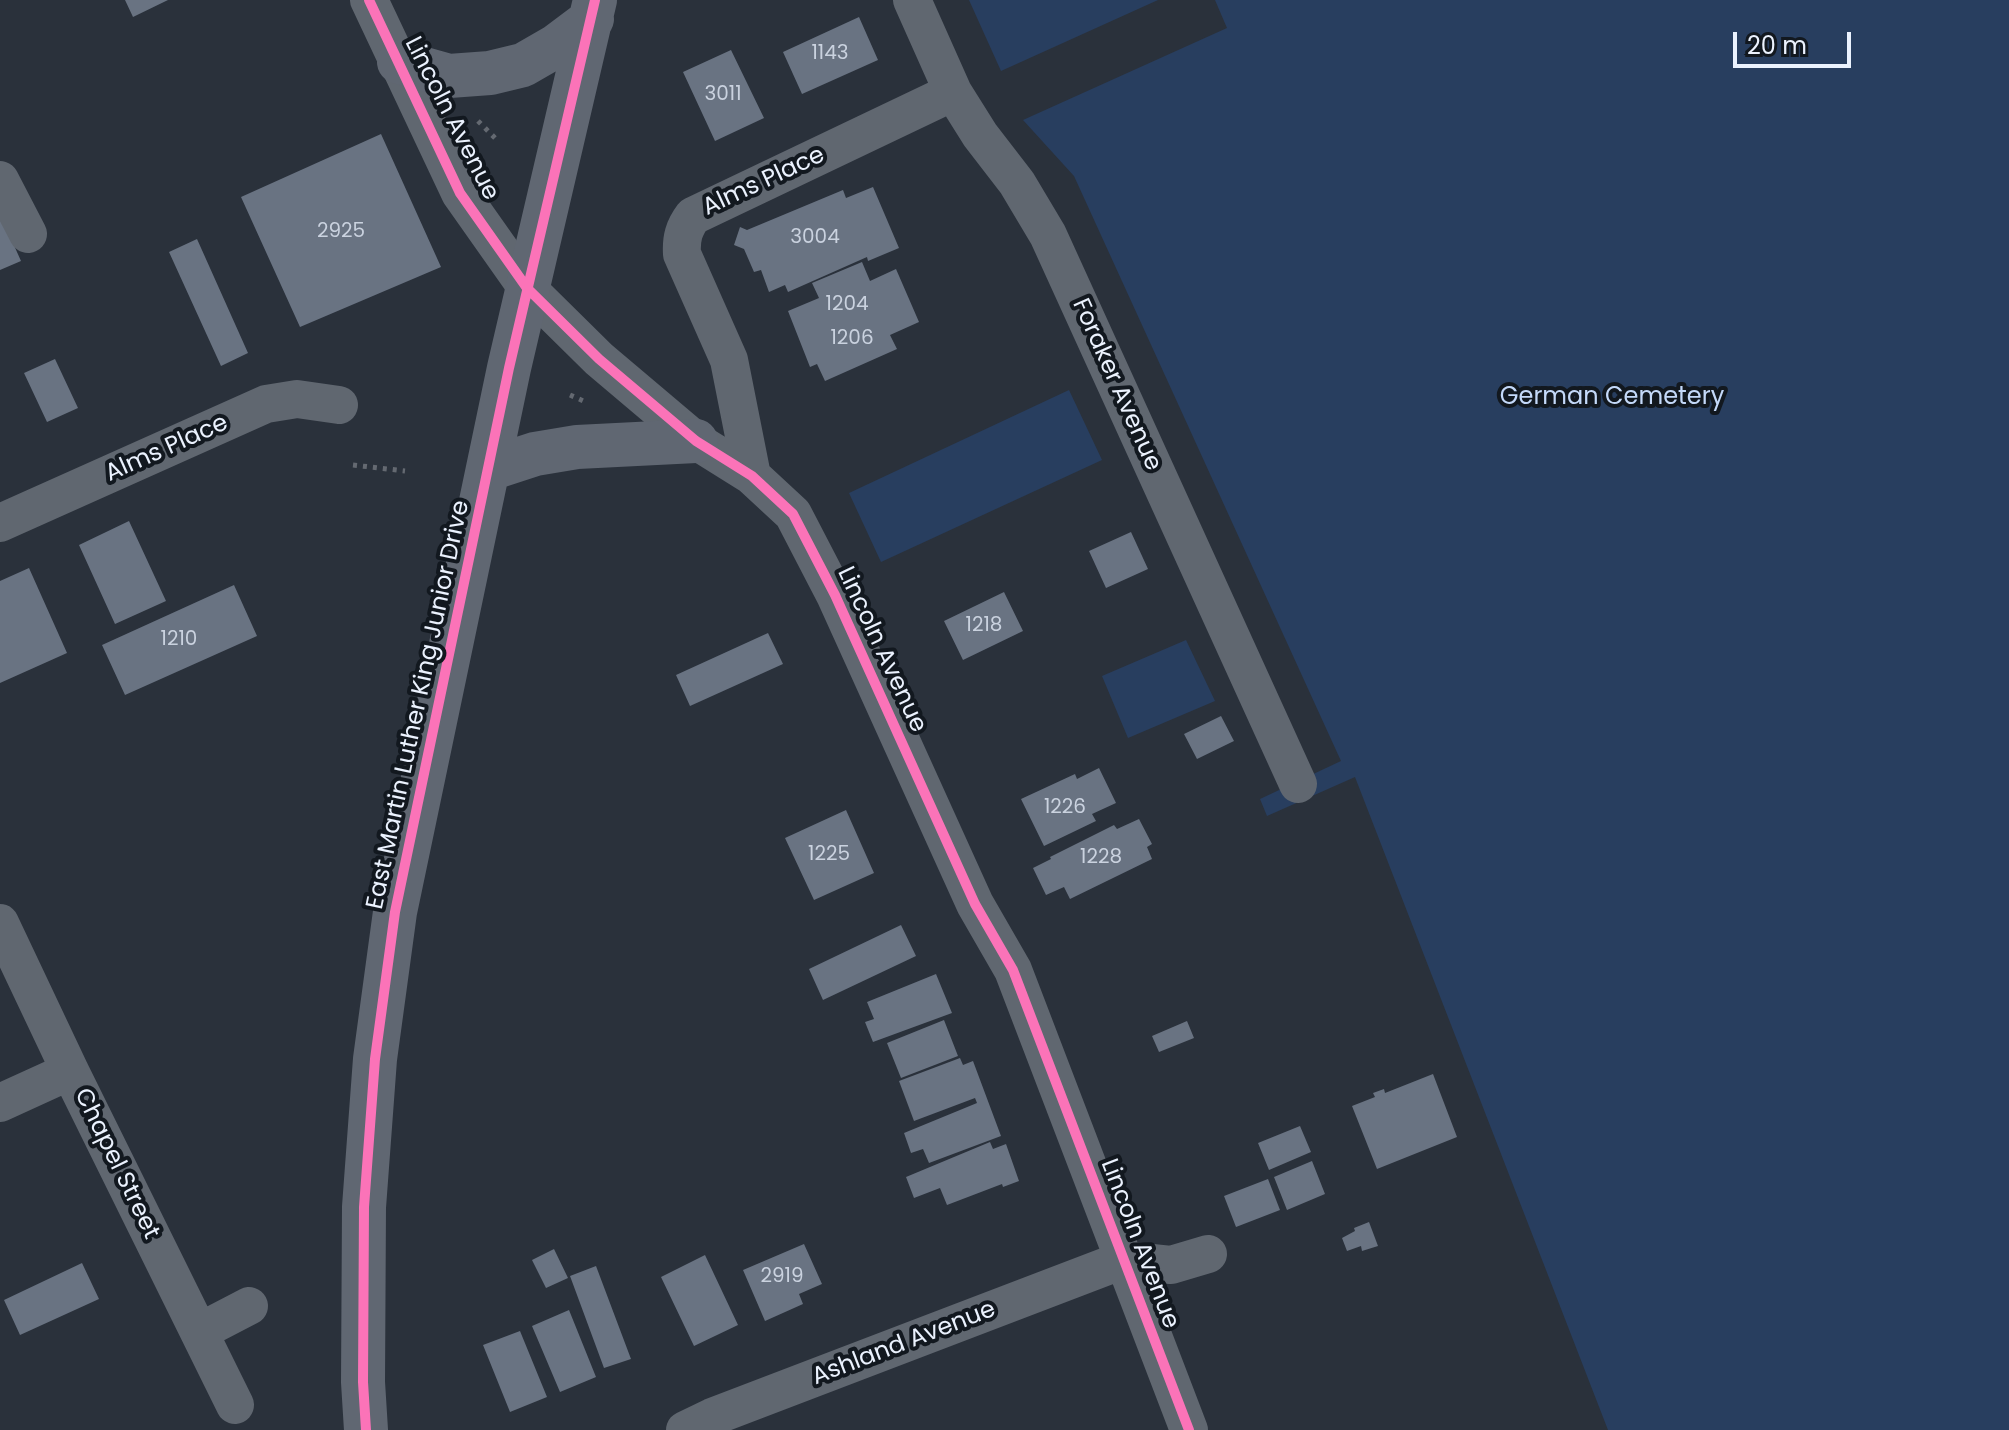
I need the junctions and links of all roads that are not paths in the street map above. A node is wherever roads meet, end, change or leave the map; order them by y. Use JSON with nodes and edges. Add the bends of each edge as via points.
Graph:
{"nodes":[{"id":1,"x":369,"y":0,"type":"edge"},
{"id":2,"x":912,"y":0,"type":"edge"},
{"id":3,"x":594,"y":9,"type":"edge"},
{"id":4,"x":399,"y":62,"type":"junction"},
{"id":5,"x":953,"y":92,"type":"junction"},
{"id":6,"x":0,"y":180,"type":"edge"},
{"id":7,"x":28,"y":234,"type":"dead end"},
{"id":8,"x":527,"y":288,"type":"junction"},
{"id":9,"x":339,"y":405,"type":"dead end"},
{"id":10,"x":696,"y":441,"type":"junction"},
{"id":11,"x":489,"y":469,"type":"junction"},
{"id":12,"x":752,"y":476,"type":"junction"},
{"id":13,"x":0,"y":523,"type":"edge"},
{"id":14,"x":1298,"y":784,"type":"dead end"},
{"id":15,"x":0,"y":923,"type":"edge"},
{"id":16,"x":70,"y":1071,"type":"junction"},
{"id":17,"x":0,"y":1103,"type":"edge"},
{"id":18,"x":1208,"y":1254,"type":"dead end"},
{"id":19,"x":1123,"y":1260,"type":"junction"},
{"id":20,"x":249,"y":1306,"type":"dead end"},
{"id":21,"x":199,"y":1332,"type":"junction"},
{"id":22,"x":235,"y":1405,"type":"dead end"},
{"id":23,"x":366,"y":1430,"type":"edge"},
{"id":24,"x":685,"y":1430,"type":"edge"},
{"id":25,"x":1189,"y":1430,"type":"edge"}],
"edges":[{"from":1,"to":4,"type":"street","name":"Lincoln Avenue"},
{"from":2,"to":5,"type":"street","name":"Foraker Avenue"},
{"from":3,"to":4,"type":"main road","via":[[556,46],[523,65],[449,76]]},
{"from":3,"to":8,"type":"main road","name":"East Martin Luther King Junior Drive"},
{"from":4,"to":8,"type":"street","name":"Lincoln Avenue","via":[[460,193]]},
{"from":5,"to":12,"type":"street","name":"Alms Place","via":[[693,216],[685,226],[682,254],[729,360]]},
{"from":5,"to":14,"type":"street","name":"Foraker Avenue","via":[[1048,235]]},
{"from":6,"to":7,"type":"street"},
{"from":8,"to":10,"type":"street","name":"Lincoln Avenue","via":[[599,359]]},
{"from":8,"to":11,"type":"main road","name":"East Martin Luther King Junior Drive"},
{"from":9,"to":13,"type":"street","name":"Alms Place","via":[[297,399],[266,404]]},
{"from":10,"to":11,"type":"main road","via":[[577,447]]},
{"from":10,"to":12,"type":"street","name":"Lincoln Avenue"},
{"from":11,"to":23,"type":"main road","name":"East Martin Luther King Junior Drive","via":[[401,881],[375,1059],[364,1207]]},
{"from":12,"to":19,"type":"street","name":"Lincoln Avenue","via":[[793,514],[975,904],[1013,970]]},
{"from":15,"to":16,"type":"street","name":"Chapel Street"},
{"from":16,"to":17,"type":"street"},
{"from":16,"to":21,"type":"street","name":"Chapel Street"},
{"from":18,"to":19,"type":"street","via":[[1171,1265]]},
{"from":19,"to":24,"type":"street","name":"Ashland Avenue"},
{"from":19,"to":25,"type":"street","name":"Lincoln Avenue"},
{"from":20,"to":21,"type":"street"},
{"from":21,"to":22,"type":"street","name":"Chapel Street"}]}
